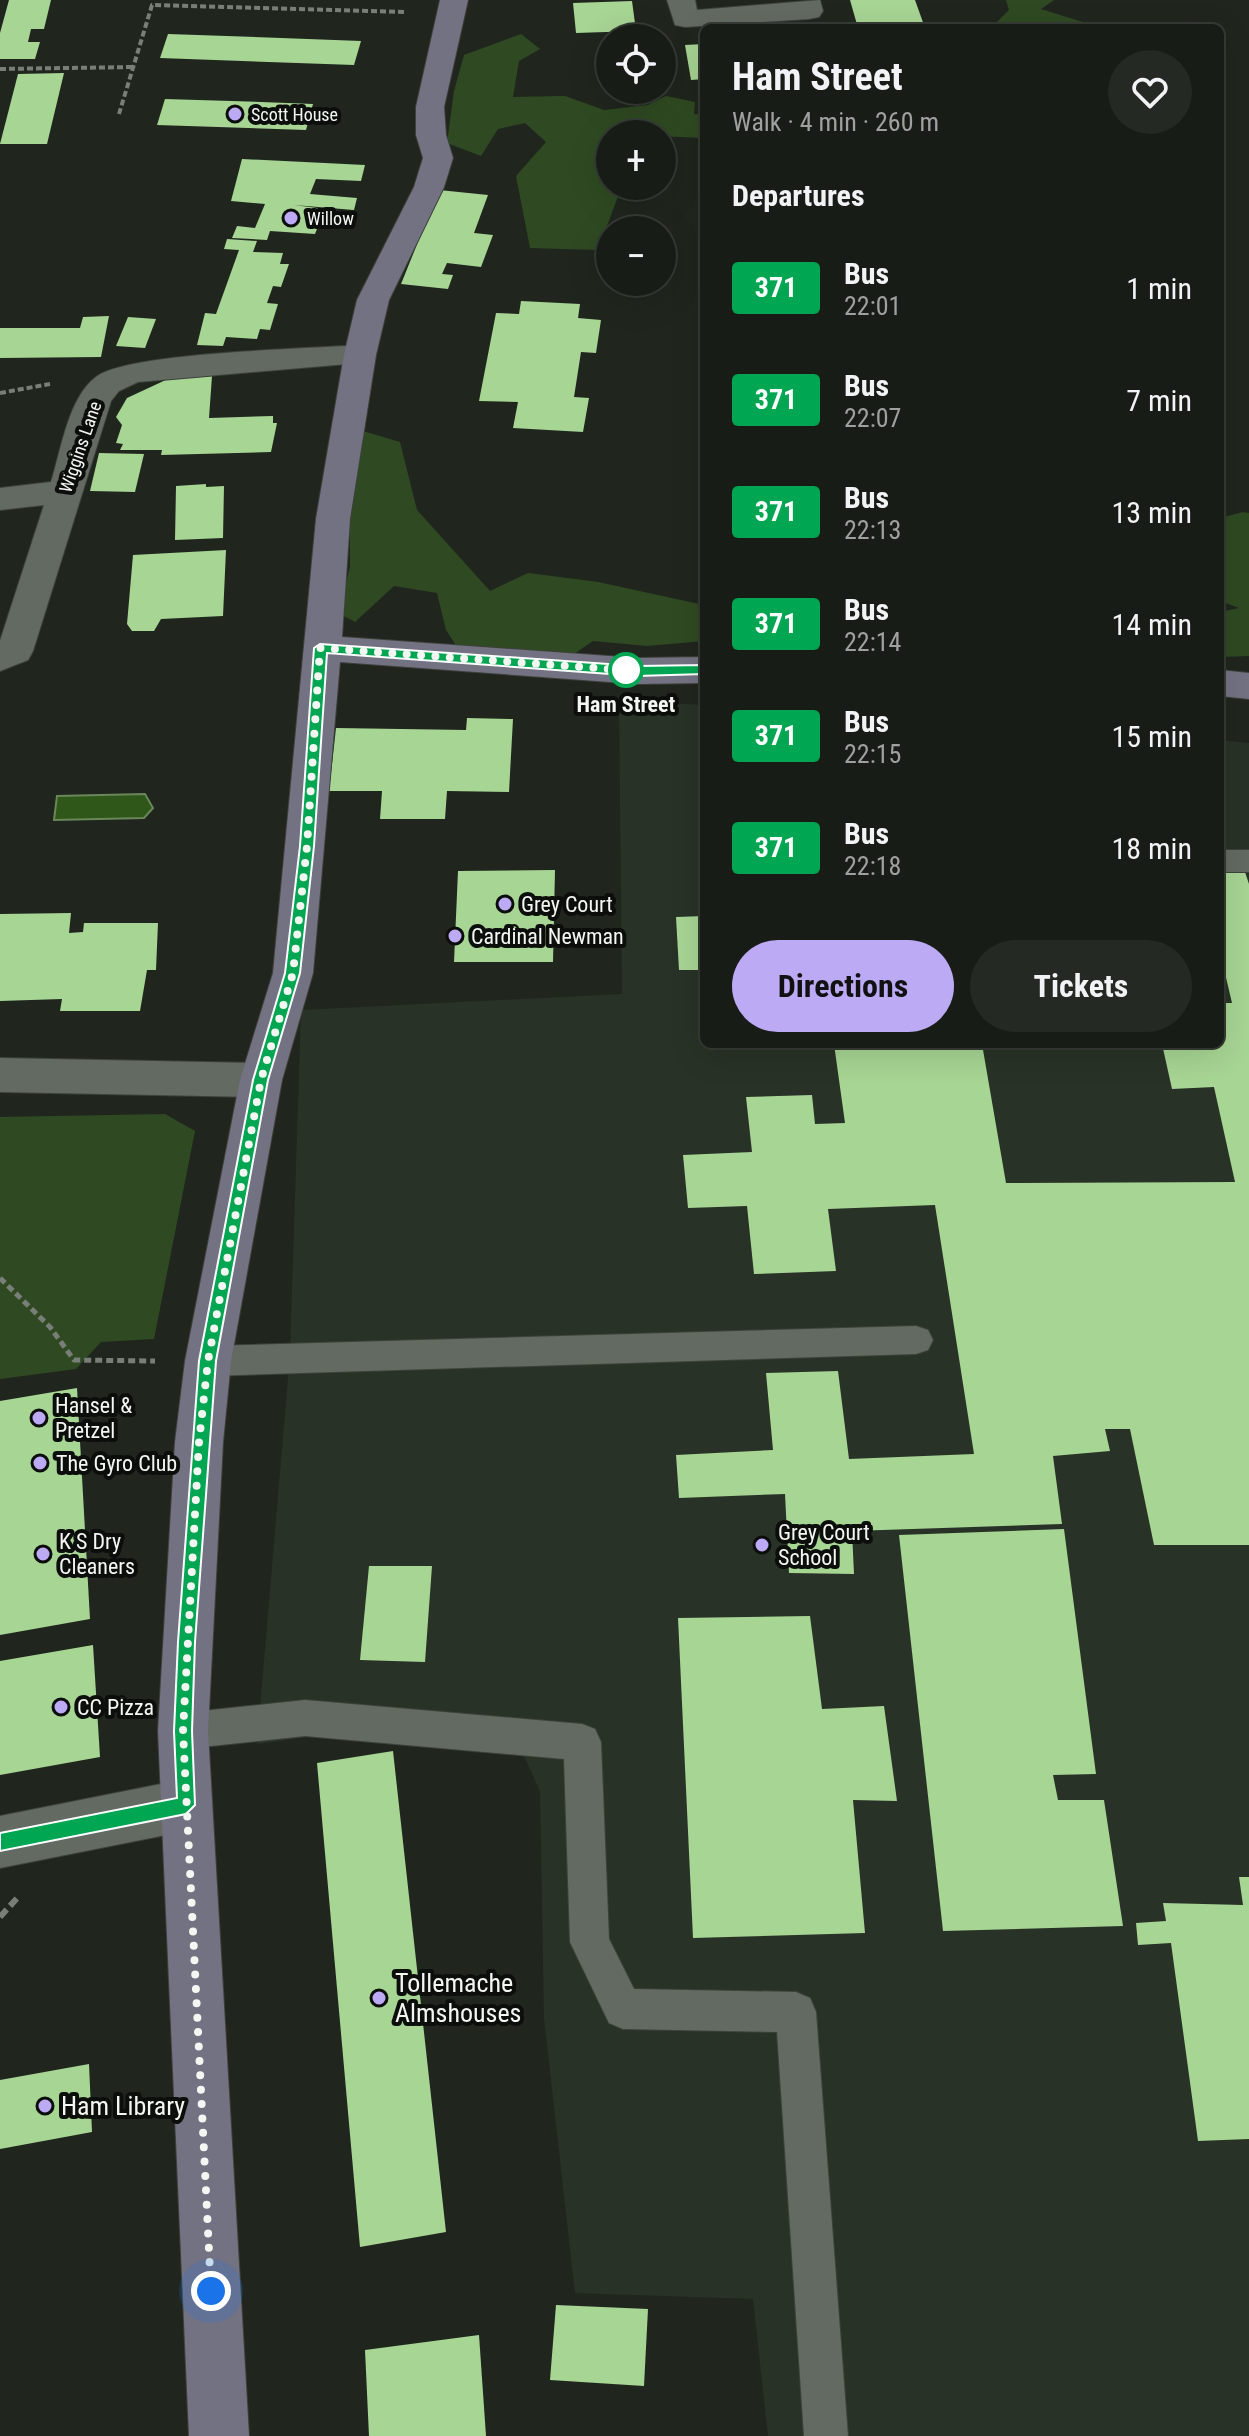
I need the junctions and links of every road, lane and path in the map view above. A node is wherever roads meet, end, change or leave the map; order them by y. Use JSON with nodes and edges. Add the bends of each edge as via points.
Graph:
{"nodes":[{"id":1,"x":681,"y":0,"type":"edge"},
{"id":2,"x":806,"y":0,"type":"edge"},
{"id":3,"x":453,"y":7,"type":"edge"},
{"id":4,"x":134,"y":67,"type":"junction"},
{"id":5,"x":0,"y":69,"type":"edge"},
{"id":6,"x":119,"y":114,"type":"dead end"},
{"id":7,"x":360,"y":355,"type":"junction"},
{"id":8,"x":64,"y":492,"type":"junction"},
{"id":9,"x":0,"y":499,"type":"edge"},
{"id":10,"x":320,"y":648,"type":"junction"},
{"id":11,"x":0,"y":658,"type":"edge"},
{"id":12,"x":700,"y":670,"type":"edge"},
{"id":13,"x":1224,"y":683,"type":"edge"},
{"id":14,"x":1249,"y":686,"type":"edge"},
{"id":15,"x":1224,"y":861,"type":"edge"},
{"id":16,"x":1249,"y":861,"type":"edge"},
{"id":17,"x":0,"y":1075,"type":"edge"},
{"id":18,"x":261,"y":1080,"type":"junction"},
{"id":19,"x":0,"y":1278,"type":"edge"},
{"id":20,"x":916,"y":1340,"type":"dead end"},
{"id":21,"x":208,"y":1361,"type":"junction"},
{"id":22,"x":183,"y":1731,"type":"junction"},
{"id":23,"x":186,"y":1805,"type":"junction"},
{"id":24,"x":0,"y":1842,"type":"edge"},
{"id":25,"x":219,"y":2436,"type":"edge"},
{"id":26,"x":826,"y":2436,"type":"edge"}],
"edges":[{"from":1,"to":2,"type":"street","via":[[685,19],[809,11]]},
{"from":3,"to":4,"type":"path","via":[[152,5]]},
{"from":3,"to":7,"type":"street","via":[[430,107],[438,158],[373,300]]},
{"from":4,"to":5,"type":"path"},
{"from":4,"to":6,"type":"path"},
{"from":7,"to":8,"type":"street","name":"Wiggins Lane","via":[[131,372],[107,384],[95,398]]},
{"from":7,"to":10,"type":"street","via":[[333,519]]},
{"from":8,"to":9,"type":"street"},
{"from":8,"to":11,"type":"street","name":"Wiggins Lane","via":[[15,651]]},
{"from":10,"to":12,"type":"street","via":[[637,671]]},
{"from":10,"to":18,"type":"street","via":[[293,973]]},
{"from":13,"to":14,"type":"street"},
{"from":15,"to":16,"type":"lane"},
{"from":17,"to":18,"type":"street"},
{"from":18,"to":21,"type":"street"},
{"from":19,"to":21,"type":"path","via":[[50,1327],[74,1360]]},
{"from":20,"to":21,"type":"lane"},
{"from":21,"to":22,"type":"street"},
{"from":22,"to":23,"type":"street"},
{"from":22,"to":26,"type":"lane","via":[[305,1718],[582,1742],[590,1942],[623,2009],[796,2012]]},
{"from":23,"to":24,"type":"street"},
{"from":23,"to":25,"type":"street"}]}
